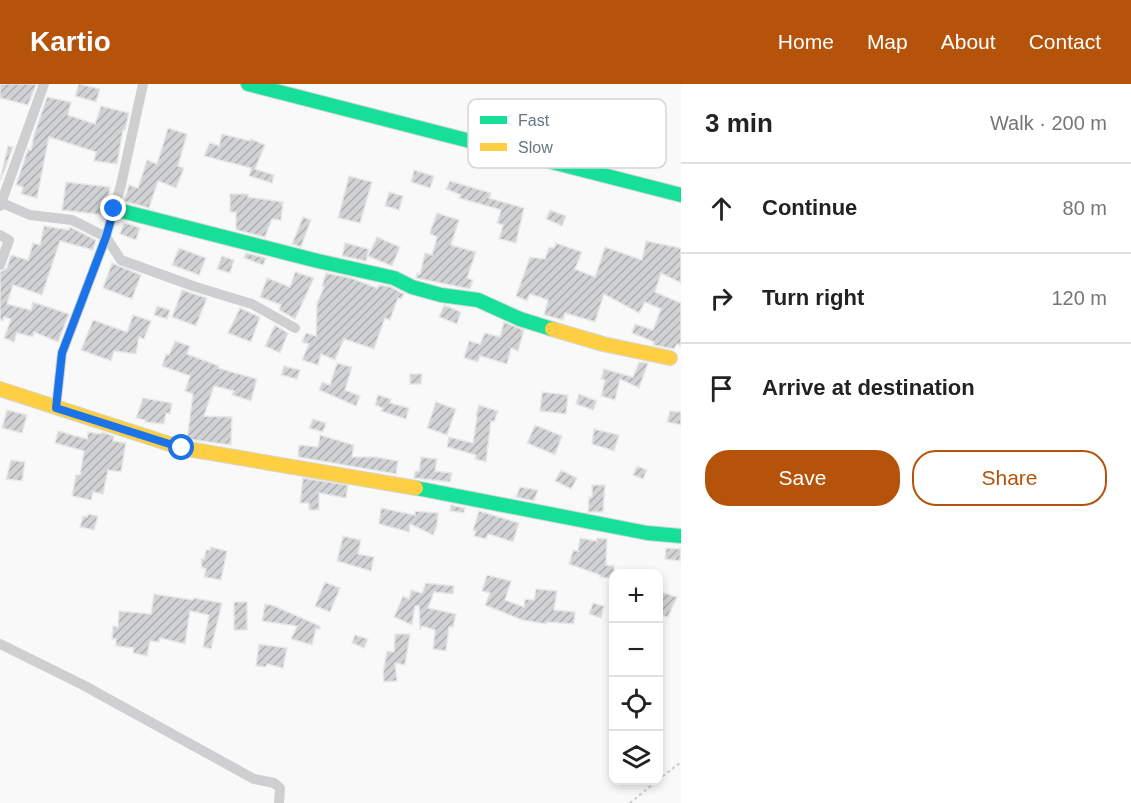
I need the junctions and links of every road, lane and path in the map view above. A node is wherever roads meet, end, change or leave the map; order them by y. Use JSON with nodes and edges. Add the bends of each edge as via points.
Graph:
{"nodes":[{"id":1,"x":44,"y":84,"type":"edge"},
{"id":2,"x":143,"y":84,"type":"edge"},
{"id":3,"x":248,"y":84,"type":"edge"},
{"id":4,"x":468,"y":140,"type":"edge"},
{"id":5,"x":576,"y":168,"type":"edge"},
{"id":6,"x":681,"y":195,"type":"edge"},
{"id":7,"x":0,"y":204,"type":"edge"},
{"id":8,"x":114,"y":209,"type":"junction"},
{"id":9,"x":0,"y":235,"type":"edge"},
{"id":10,"x":106,"y":237,"type":"junction"},
{"id":11,"x":0,"y":265,"type":"edge"},
{"id":12,"x":295,"y":328,"type":"dead end"},
{"id":13,"x":670,"y":358,"type":"dead end"},
{"id":14,"x":0,"y":389,"type":"edge"},
{"id":15,"x":56,"y":408,"type":"junction"},
{"id":16,"x":681,"y":536,"type":"edge"},
{"id":17,"x":0,"y":644,"type":"edge"},
{"id":18,"x":681,"y":762,"type":"edge"},
{"id":19,"x":663,"y":776,"type":"edge"},
{"id":20,"x":652,"y":785,"type":"edge"},
{"id":21,"x":279,"y":803,"type":"edge"},
{"id":22,"x":630,"y":803,"type":"edge"}],
"edges":[{"from":1,"to":7,"type":"street"},
{"from":2,"to":8,"type":"street"},
{"from":3,"to":4,"type":"main road"},
{"from":5,"to":6,"type":"main road"},
{"from":7,"to":10,"type":"street","via":[[30,215],[72,220]]},
{"from":8,"to":10,"type":"street"},
{"from":8,"to":13,"type":"main road","via":[[394,278],[441,295],[478,300],[520,319],[603,344]]},
{"from":9,"to":11,"type":"street","via":[[9,240]]},
{"from":10,"to":12,"type":"street","via":[[121,260],[252,304]]},
{"from":10,"to":15,"type":"street","via":[[62,353]]},
{"from":14,"to":15,"type":"main road"},
{"from":15,"to":16,"type":"main road","via":[[182,448]]},
{"from":17,"to":21,"type":"street","via":[[254,779],[274,783],[280,788]]},
{"from":18,"to":19,"type":"path"},
{"from":20,"to":22,"type":"path"}]}
